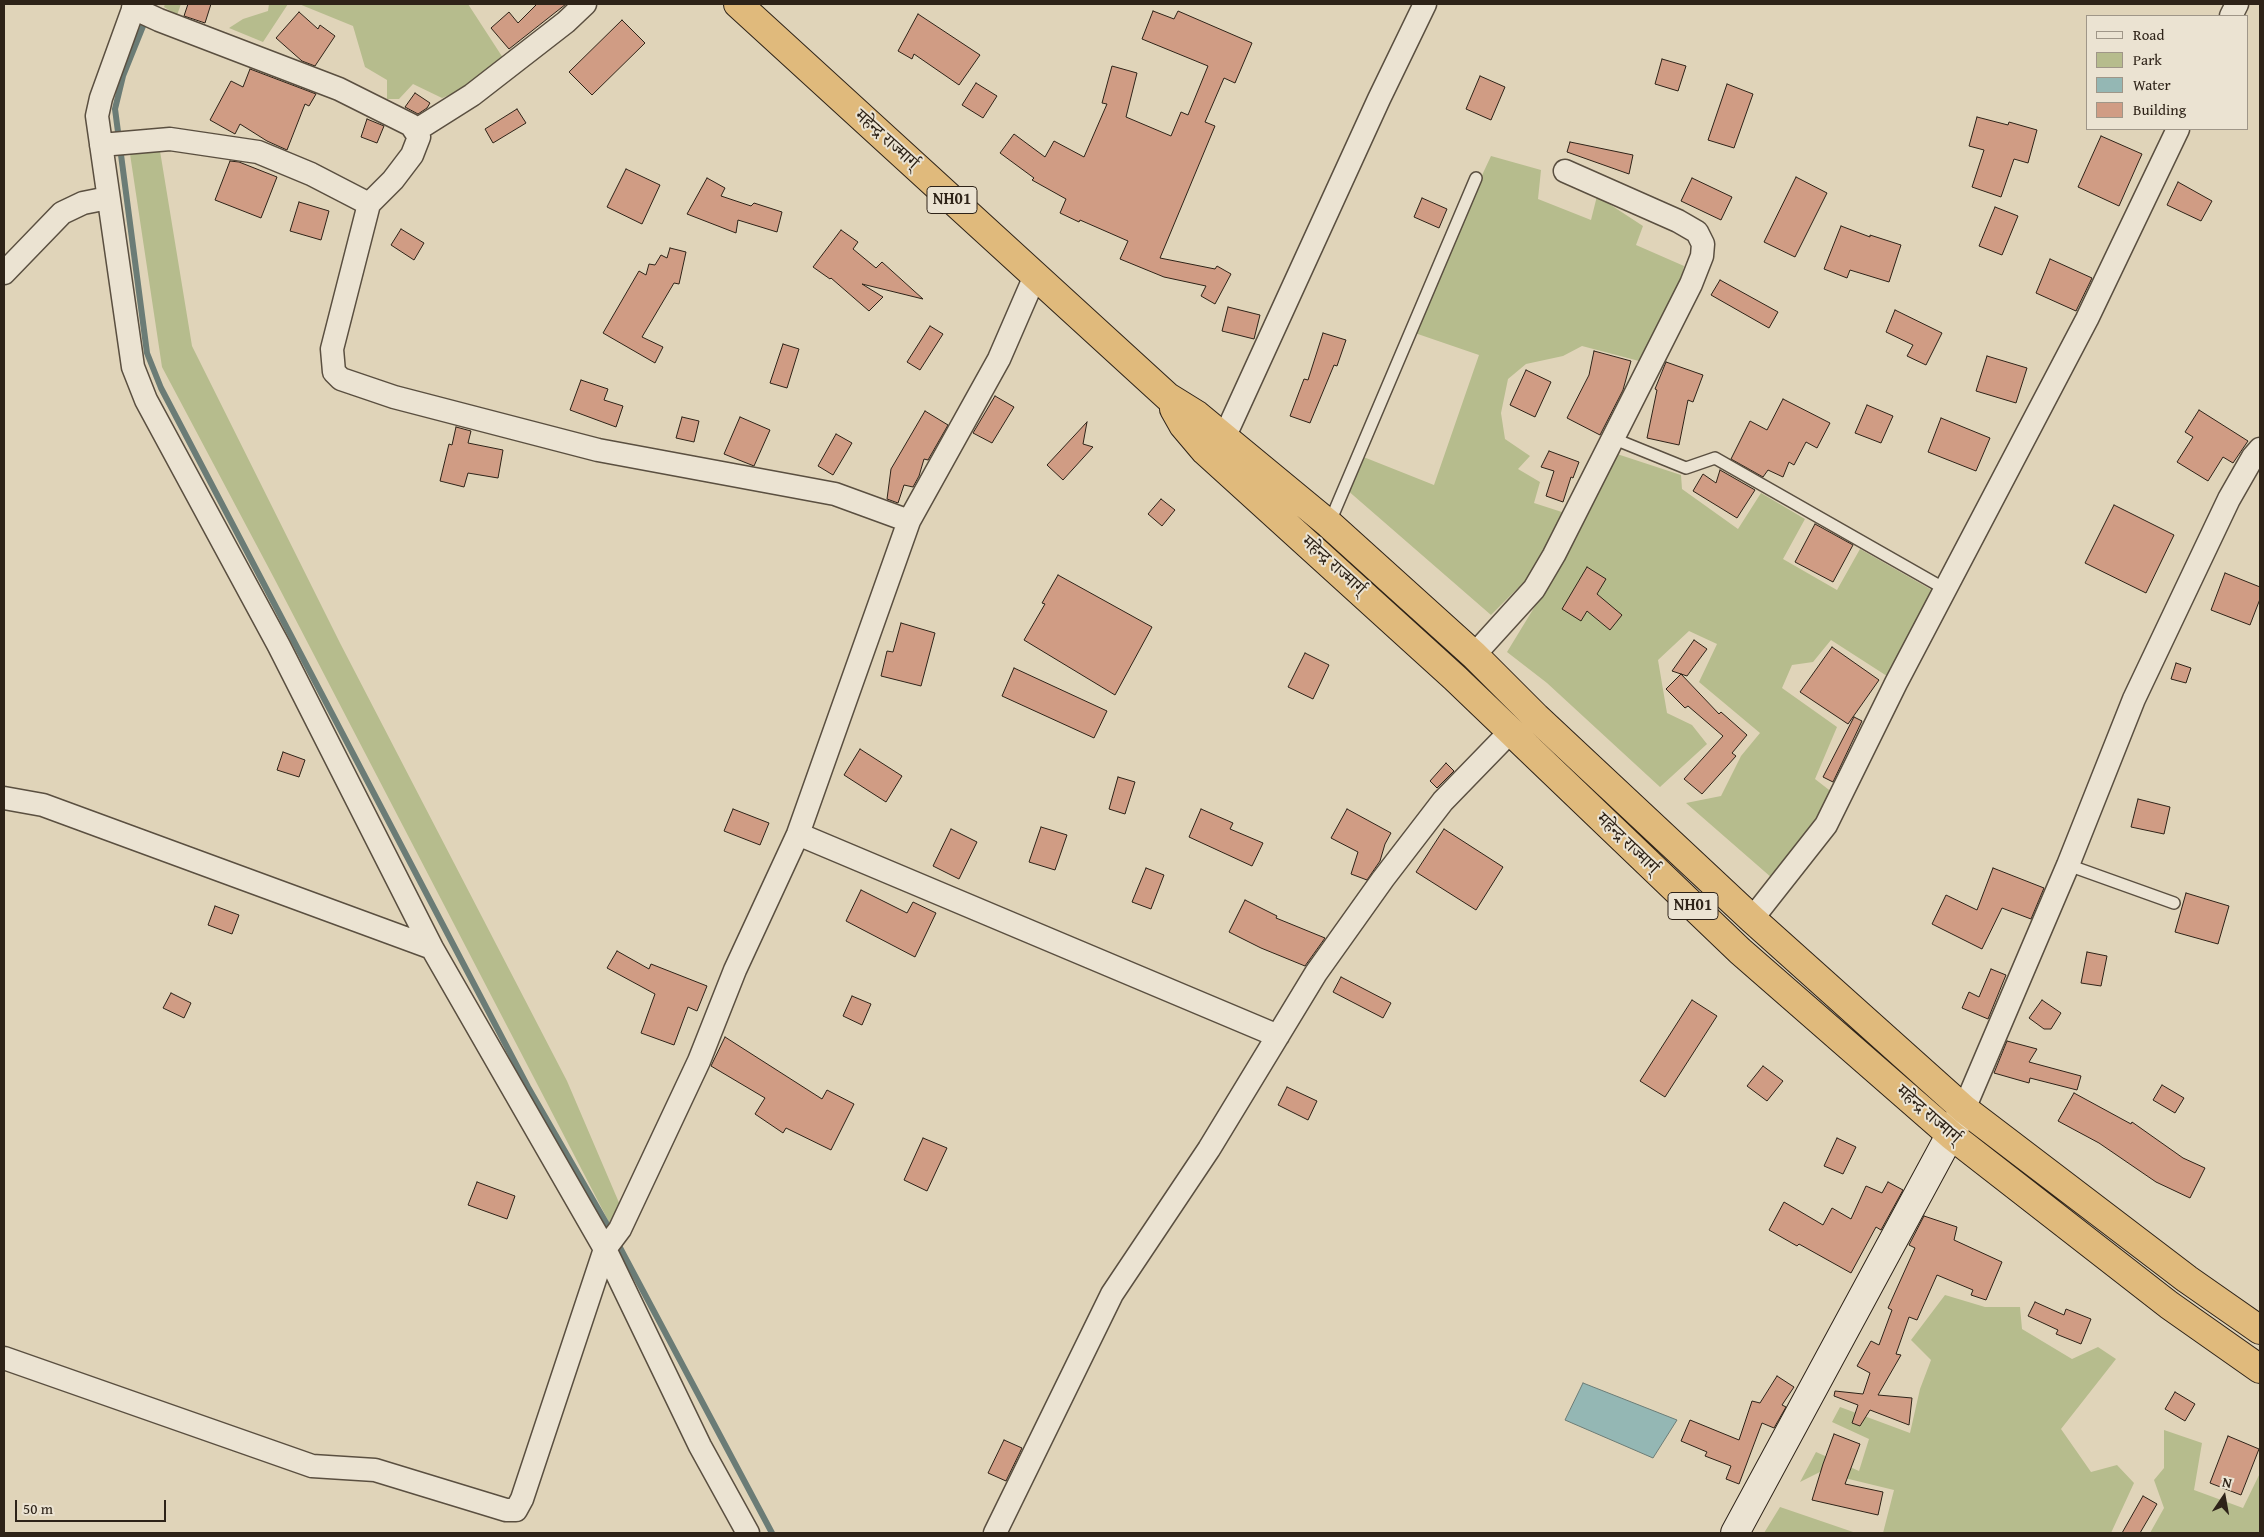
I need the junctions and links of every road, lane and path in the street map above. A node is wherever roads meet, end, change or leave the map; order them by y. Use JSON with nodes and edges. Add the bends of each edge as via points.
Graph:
{"nodes":[{"id":1,"x":585,"y":4,"type":"edge"},
{"id":2,"x":738,"y":4,"type":"edge"},
{"id":3,"x":1425,"y":4,"type":"edge"},
{"id":4,"x":134,"y":6,"type":"edge"},
{"id":5,"x":2178,"y":130,"type":"edge"},
{"id":6,"x":415,"y":131,"type":"junction"},
{"id":7,"x":101,"y":145,"type":"junction"},
{"id":8,"x":1565,"y":171,"type":"dead end"},
{"id":9,"x":1476,"y":178,"type":"dead end"},
{"id":10,"x":108,"y":198,"type":"junction"},
{"id":11,"x":369,"y":204,"type":"junction"},
{"id":12,"x":4,"y":273,"type":"edge"},
{"id":13,"x":1035,"y":276,"type":"junction"},
{"id":14,"x":1168,"y":397,"type":"junction"},
{"id":15,"x":1224,"y":438,"type":"junction"},
{"id":16,"x":1612,"y":438,"type":"junction"},
{"id":17,"x":2260,"y":449,"type":"edge"},
{"id":18,"x":909,"y":521,"type":"junction"},
{"id":19,"x":1329,"y":524,"type":"junction"},
{"id":20,"x":1946,"y":589,"type":"junction"},
{"id":21,"x":1474,"y":655,"type":"junction"},
{"id":22,"x":1510,"y":732,"type":"junction"},
{"id":23,"x":4,"y":798,"type":"edge"},
{"id":24,"x":798,"y":834,"type":"junction"},
{"id":25,"x":2068,"y":865,"type":"junction"},
{"id":26,"x":2174,"y":903,"type":"dead end"},
{"id":27,"x":1752,"y":919,"type":"junction"},
{"id":28,"x":432,"y":948,"type":"junction"},
{"id":29,"x":1278,"y":1036,"type":"junction"},
{"id":30,"x":1964,"y":1109,"type":"junction"},
{"id":31,"x":1952,"y":1136,"type":"junction"},
{"id":32,"x":605,"y":1250,"type":"junction"},
{"id":33,"x":2260,"y":1330,"type":"edge"},
{"id":34,"x":4,"y":1358,"type":"edge"},
{"id":35,"x":2260,"y":1369,"type":"edge"},
{"id":36,"x":748,"y":1533,"type":"edge"},
{"id":37,"x":995,"y":1533,"type":"edge"},
{"id":38,"x":1735,"y":1533,"type":"edge"}],
"edges":[{"from":1,"to":6,"type":"street","via":[[472,95]]},
{"from":2,"to":13,"type":"highway","name":"महेन्द्र राज्मार्ग्","number":"NH01"},
{"from":3,"to":15,"type":"street","via":[[1374,108]]},
{"from":4,"to":6,"type":"street","via":[[159,20],[339,89],[411,125]]},
{"from":4,"to":7,"type":"street","via":[[100,98],[97,116]]},
{"from":5,"to":20,"type":"street","via":[[2087,319]]},
{"from":6,"to":11,"type":"street","via":[[420,137],[412,155]]},
{"from":7,"to":10,"type":"street"},
{"from":7,"to":11,"type":"street","via":[[170,139],[258,152],[311,174]]},
{"from":8,"to":16,"type":"street","via":[[1678,221],[1697,232],[1703,244],[1691,284]]},
{"from":9,"to":19,"type":"lane"},
{"from":10,"to":12,"type":"street","via":[[83,203],[62,213]]},
{"from":10,"to":28,"type":"street","via":[[133,368],[146,400],[279,646]]},
{"from":11,"to":18,"type":"street","via":[[332,349],[334,372],[342,379],[394,397],[598,450],[835,494]]},
{"from":13,"to":14,"type":"highway","name":"महेन्द्र राज्मार्ग्","number":"NH01"},
{"from":13,"to":18,"type":"street","via":[[999,359]]},
{"from":14,"to":15,"type":"highway","name":"महेन्द्र राज्मार्ग्","number":"NH01","via":[[1197,415]]},
{"from":14,"to":22,"type":"highway","name":"महेन्द्र राज्मार्ग्","number":"NH01","via":[[1183,424],[1205,451],[1456,678]]},
{"from":15,"to":19,"type":"highway","name":"महेन्द्र राज्मार्ग्","number":"NH01"},
{"from":16,"to":20,"type":"lane","via":[[1686,468],[1715,458]]},
{"from":16,"to":21,"type":"street","via":[[1534,589]]},
{"from":17,"to":25,"type":"street","via":[[2230,499],[2134,699]]},
{"from":18,"to":24,"type":"street"},
{"from":19,"to":21,"type":"highway","name":"महेन्द्र राज्मार्ग्","number":"NH01"},
{"from":20,"to":27,"type":"street","via":[[1826,825]]},
{"from":21,"to":27,"type":"highway","name":"महेन्द्र राज्मार्ग्","number":"NH01"},
{"from":22,"to":29,"type":"street","via":[[1443,801],[1383,879],[1316,973]]},
{"from":22,"to":31,"type":"highway","name":"महेन्द्र राज्मार्ग्","number":"NH01","via":[[1740,951]]},
{"from":23,"to":28,"type":"street","via":[[44,805]]},
{"from":24,"to":29,"type":"street"},
{"from":24,"to":32,"type":"street","via":[[620,1229]]},
{"from":25,"to":26,"type":"lane"},
{"from":25,"to":30,"type":"street"},
{"from":27,"to":30,"type":"highway","name":"महेन्द्र राज्मार्ग्","number":"NH01"},
{"from":28,"to":32,"type":"street"},
{"from":29,"to":37,"type":"street","via":[[1209,1149],[1112,1294]]},
{"from":30,"to":31,"type":"main road"},
{"from":30,"to":33,"type":"highway","name":"महेन्द्र राज्मार्ग्","number":"NH01","via":[[2187,1279]]},
{"from":31,"to":35,"type":"highway","name":"महेन्द्र राज्मार्ग्","number":"NH01","via":[[2168,1305]]},
{"from":31,"to":38,"type":"main road"},
{"from":32,"to":34,"type":"street","via":[[516,1510],[506,1510],[375,1470],[312,1466]]},
{"from":32,"to":36,"type":"street","via":[[700,1446]]}]}
